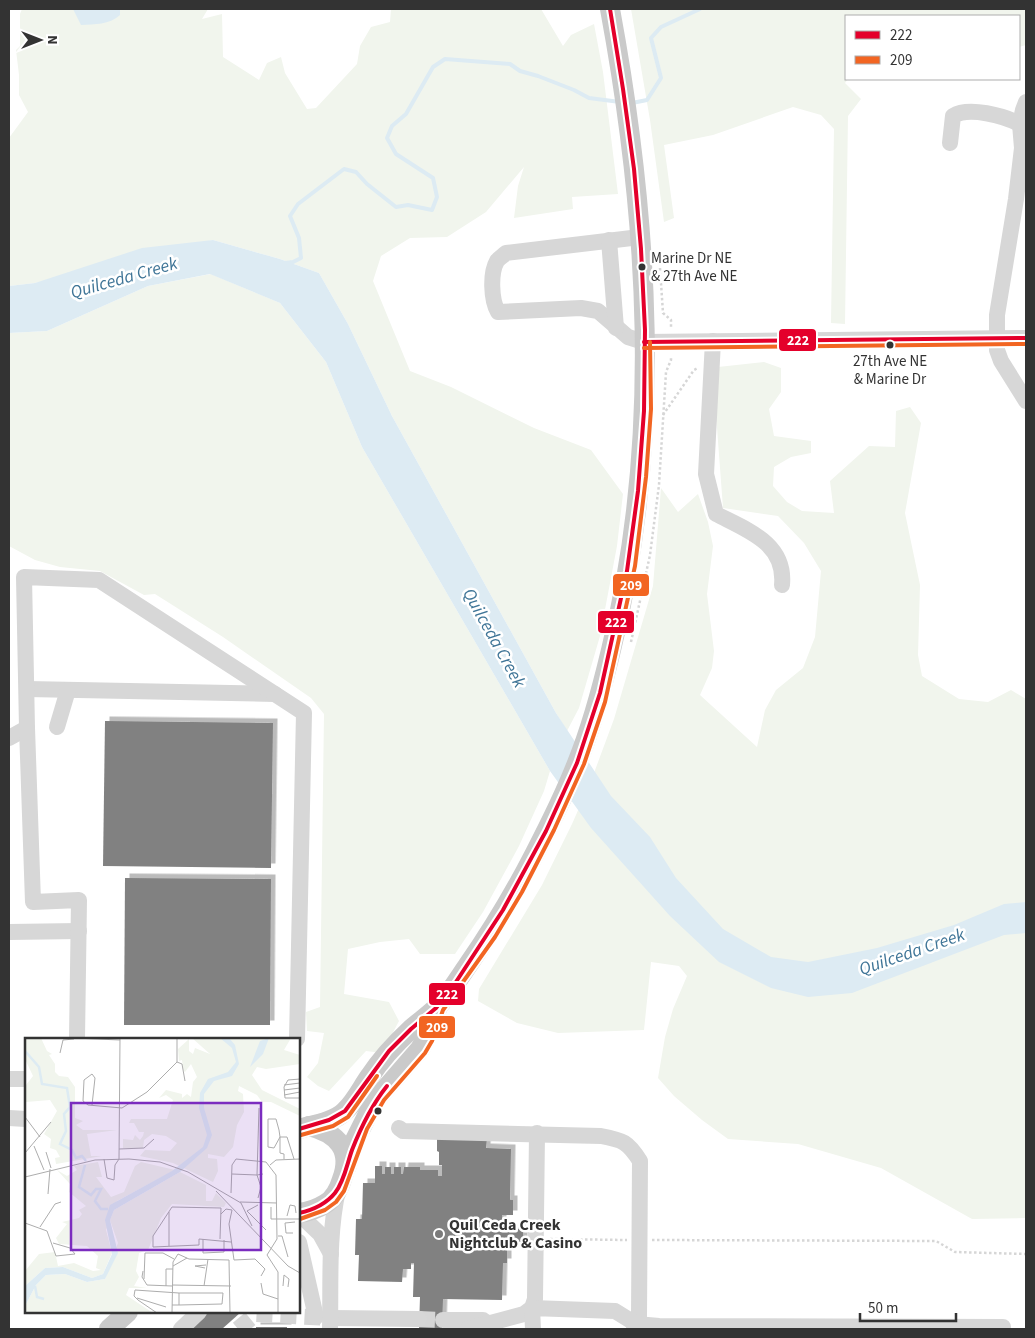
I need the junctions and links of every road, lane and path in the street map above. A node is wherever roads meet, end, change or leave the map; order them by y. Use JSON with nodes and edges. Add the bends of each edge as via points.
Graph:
{"nodes":[{"id":1,"x":610,"y":9,"type":"edge"},
{"id":2,"x":1026,"y":102,"type":"edge"},
{"id":3,"x":1020,"y":124,"type":"junction"},
{"id":4,"x":950,"y":143,"type":"dead end"},
{"id":5,"x":1024,"y":148,"type":"edge"},
{"id":6,"x":640,"y":236,"type":"junction"},
{"id":7,"x":609,"y":240,"type":"junction"},
{"id":8,"x":616,"y":328,"type":"junction"},
{"id":9,"x":997,"y":337,"type":"junction"},
{"id":10,"x":1026,"y":338,"type":"edge"},
{"id":11,"x":713,"y":341,"type":"junction"},
{"id":12,"x":644,"y":342,"type":"junction"},
{"id":13,"x":711,"y":364,"type":"junction"},
{"id":14,"x":1026,"y":401,"type":"edge"},
{"id":15,"x":662,"y":416,"type":"dead end"},
{"id":16,"x":782,"y":585,"type":"dead end"},
{"id":17,"x":27,"y":689,"type":"junction"},
{"id":18,"x":68,"y":690,"type":"junction"},
{"id":19,"x":275,"y":694,"type":"junction"},
{"id":20,"x":57,"y":727,"type":"dead end"},
{"id":21,"x":27,"y":728,"type":"junction"},
{"id":22,"x":9,"y":738,"type":"edge"},
{"id":23,"x":78,"y":931,"type":"junction"},
{"id":24,"x":9,"y":932,"type":"edge"},
{"id":25,"x":437,"y":1007,"type":"junction"},
{"id":26,"x":77,"y":1038,"type":"edge"},
{"id":27,"x":298,"y":1038,"type":"edge"},
{"id":28,"x":9,"y":1079,"type":"edge"},
{"id":29,"x":25,"y":1079,"type":"edge"},
{"id":30,"x":9,"y":1118,"type":"edge"},
{"id":31,"x":25,"y":1119,"type":"edge"},
{"id":32,"x":304,"y":1128,"type":"edge"},
{"id":33,"x":399,"y":1128,"type":"dead end"},
{"id":34,"x":9,"y":1129,"type":"edge"},
{"id":35,"x":25,"y":1129,"type":"edge"},
{"id":36,"x":537,"y":1133,"type":"junction"},
{"id":37,"x":346,"y":1168,"type":"junction"},
{"id":38,"x":339,"y":1188,"type":"junction"},
{"id":39,"x":300,"y":1214,"type":"edge"},
{"id":40,"x":300,"y":1215,"type":"edge"},
{"id":41,"x":535,"y":1238,"type":"junction"},
{"id":42,"x":639,"y":1240,"type":"junction"},
{"id":43,"x":300,"y":1245,"type":"edge"},
{"id":44,"x":331,"y":1254,"type":"junction"},
{"id":45,"x":1026,"y":1254,"type":"edge"},
{"id":46,"x":532,"y":1308,"type":"junction"},
{"id":47,"x":127,"y":1313,"type":"edge"},
{"id":48,"x":198,"y":1313,"type":"edge"},
{"id":49,"x":366,"y":1319,"type":"junction"},
{"id":50,"x":419,"y":1319,"type":"tunnel mouth"},
{"id":51,"x":443,"y":1320,"type":"tunnel mouth"},
{"id":52,"x":500,"y":1320,"type":"junction"},
{"id":53,"x":326,"y":1321,"type":"edge"},
{"id":54,"x":635,"y":1327,"type":"edge"},
{"id":55,"x":1003,"y":1327,"type":"dead end"},
{"id":56,"x":109,"y":1329,"type":"edge"},
{"id":57,"x":181,"y":1329,"type":"edge"},
{"id":58,"x":399,"y":1329,"type":"edge"},
{"id":59,"x":468,"y":1329,"type":"edge"},
{"id":60,"x":533,"y":1329,"type":"edge"}],
"edges":[{"from":1,"to":6,"type":"main road","via":[[635,170]]},
{"from":2,"to":3,"type":"street"},
{"from":3,"to":4,"type":"street","via":[[1008,118],[962,112],[953,116]]},
{"from":3,"to":5,"type":"street"},
{"from":5,"to":9,"type":"street","via":[[997,315]]},
{"from":6,"to":7,"type":"street"},
{"from":6,"to":12,"type":"main road"},
{"from":7,"to":8,"type":"street"},
{"from":7,"to":8,"type":"street","via":[[506,253],[497,262],[492,280],[494,305],[498,312],[581,308],[598,311]]},
{"from":8,"to":12,"type":"street","via":[[628,337]]},
{"from":9,"to":10,"type":"street"},
{"from":9,"to":11,"type":"street"},
{"from":9,"to":14,"type":"street","via":[[1001,361]]},
{"from":11,"to":12,"type":"street"},
{"from":11,"to":13,"type":"street"},
{"from":12,"to":25,"type":"main road","via":[[645,409],[629,565],[598,701],[578,762],[516,889],[490,934]]},
{"from":13,"to":15,"type":"path","via":[[694,370]]},
{"from":13,"to":16,"type":"street","via":[[706,474],[716,514],[760,536],[776,553],[783,576]]},
{"from":17,"to":18,"type":"street"},
{"from":17,"to":19,"type":"street","via":[[24,577],[98,580]]},
{"from":17,"to":21,"type":"street"},
{"from":18,"to":19,"type":"street"},
{"from":18,"to":20,"type":"street"},
{"from":19,"to":27,"type":"street","via":[[304,713]]},
{"from":21,"to":22,"type":"street"},
{"from":21,"to":23,"type":"street","via":[[33,902],[79,900]]},
{"from":23,"to":24,"type":"street"},
{"from":23,"to":26,"type":"street"},
{"from":25,"to":32,"type":"main road","via":[[391,1049],[344,1112]]},
{"from":25,"to":37,"type":"main road","via":[[420,1049],[379,1096],[361,1126]]},
{"from":28,"to":29,"type":"street"},
{"from":30,"to":31,"type":"street"},
{"from":32,"to":37,"type":"main road","via":[[323,1129],[336,1140],[346,1158]]},
{"from":33,"to":36,"type":"street","via":[[403,1131]]},
{"from":34,"to":35,"type":"street"},
{"from":36,"to":41,"type":"street"},
{"from":36,"to":42,"type":"street","via":[[601,1136],[620,1139],[630,1146],[640,1161]]},
{"from":37,"to":38,"type":"main road"},
{"from":38,"to":39,"type":"main road","via":[[325,1204]]},
{"from":38,"to":44,"type":"street","via":[[333,1212]]},
{"from":40,"to":44,"type":"street","via":[[320,1234]]},
{"from":41,"to":42,"type":"path"},
{"from":41,"to":46,"type":"street"},
{"from":42,"to":45,"type":"path","via":[[936,1241],[955,1252]]},
{"from":42,"to":54,"type":"street","via":[[639,1316]]},
{"from":43,"to":53,"type":"street"},
{"from":44,"to":53,"type":"street"},
{"from":46,"to":52,"type":"street","via":[[524,1314]]},
{"from":46,"to":54,"type":"street","via":[[615,1311]]},
{"from":46,"to":60,"type":"street"},
{"from":47,"to":56,"type":"main road"},
{"from":48,"to":57,"type":"street"},
{"from":49,"to":50,"type":"street"},
{"from":49,"to":53,"type":"street"},
{"from":49,"to":58,"type":"street"},
{"from":51,"to":52,"type":"street"},
{"from":52,"to":59,"type":"street"},
{"from":54,"to":55,"type":"street"}]}
